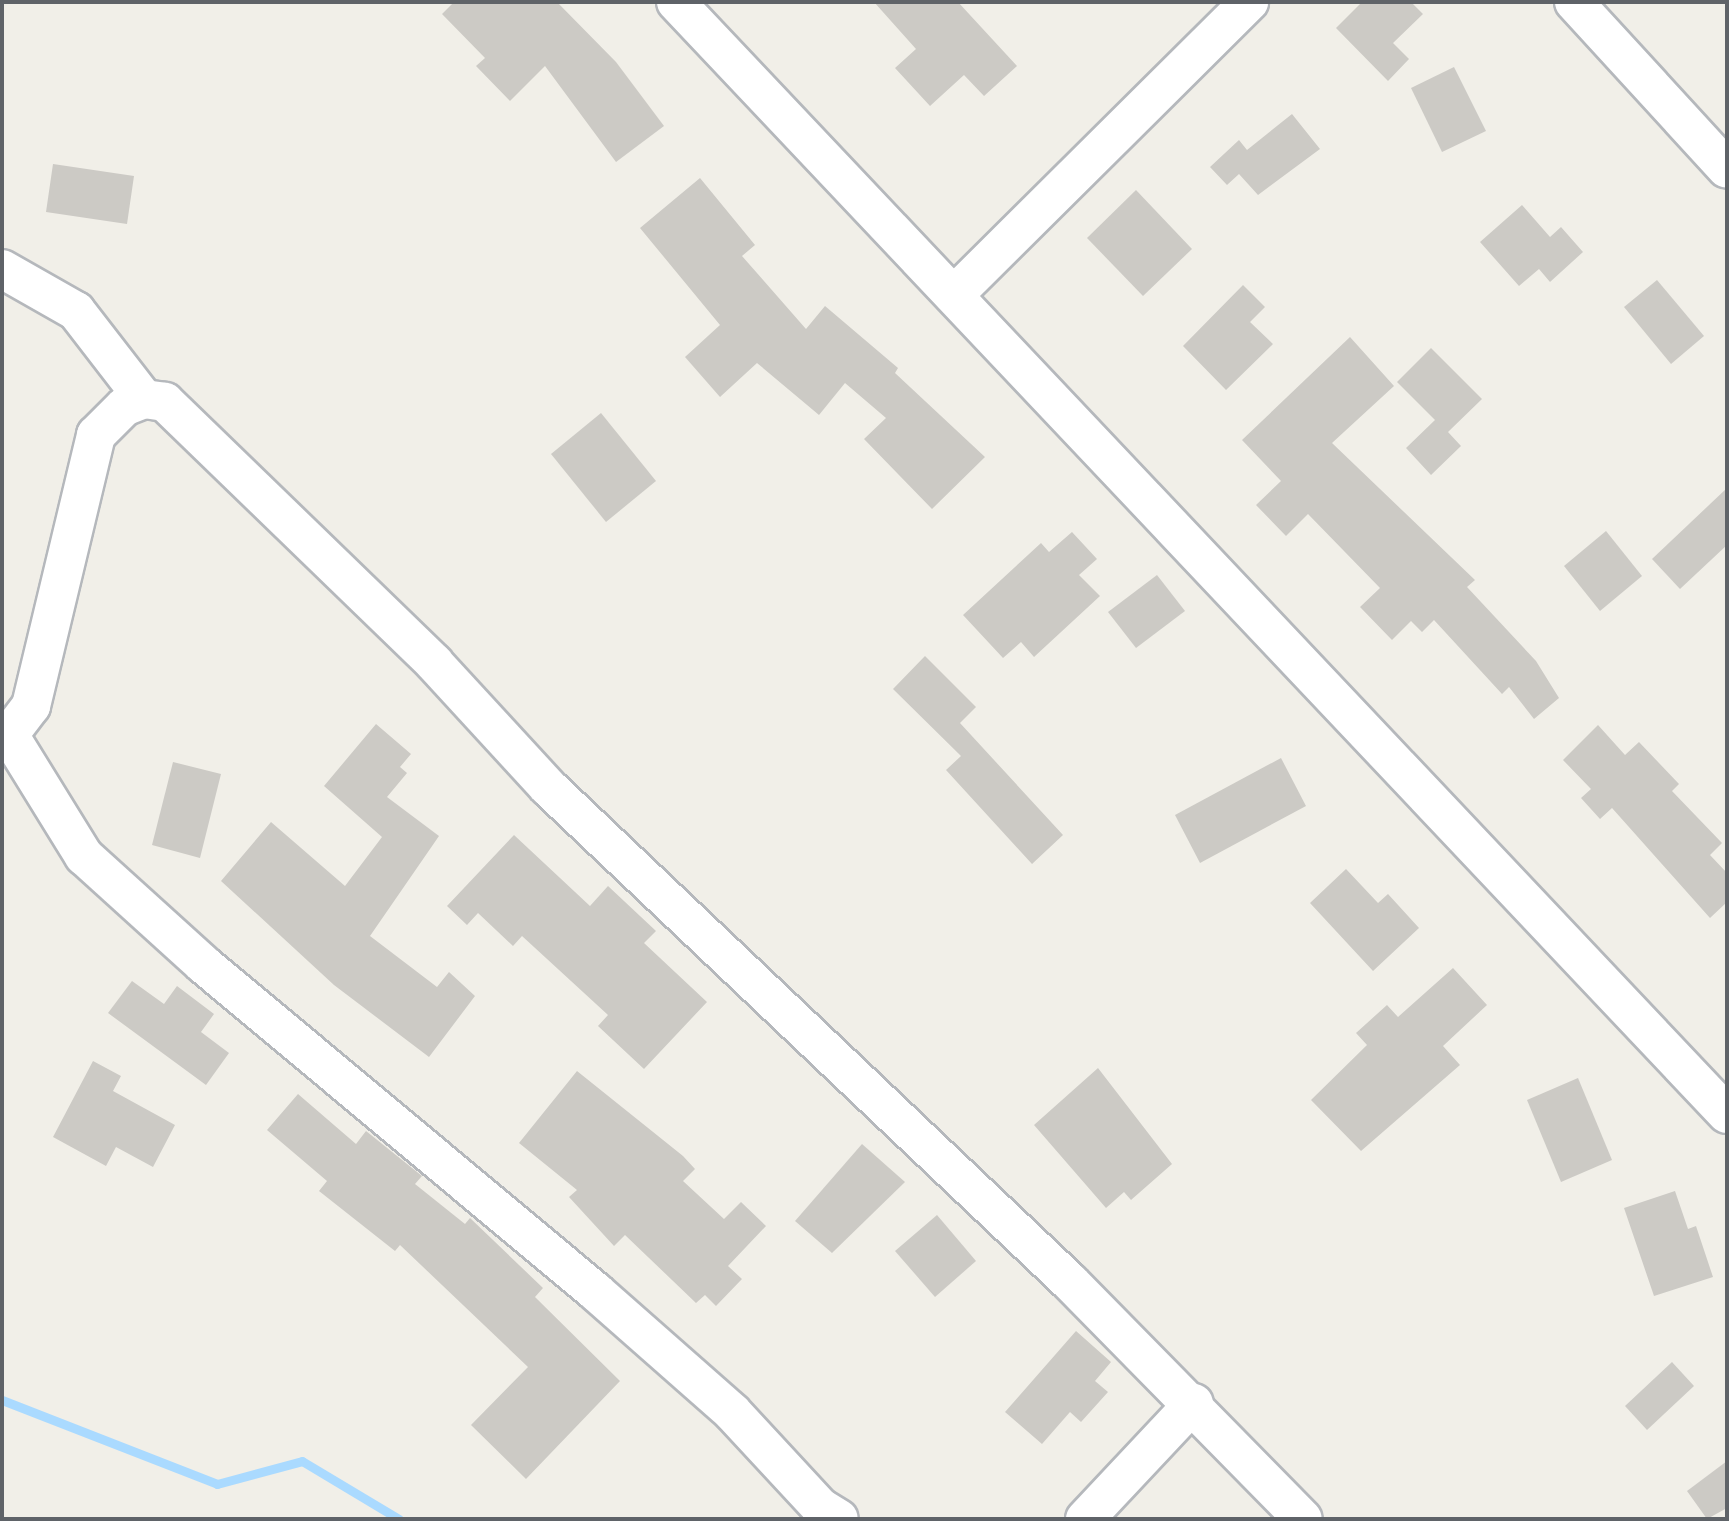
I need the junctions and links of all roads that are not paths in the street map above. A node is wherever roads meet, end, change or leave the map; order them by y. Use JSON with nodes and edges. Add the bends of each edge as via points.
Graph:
{"nodes":[{"id":1,"x":676,"y":2,"type":"edge"},
{"id":2,"x":1249,"y":2,"type":"edge"},
{"id":3,"x":1574,"y":2,"type":"edge"},
{"id":4,"x":1727,"y":169,"type":"edge"},
{"id":5,"x":2,"y":269,"type":"edge"},
{"id":6,"x":954,"y":295,"type":"junction"},
{"id":7,"x":144,"y":399,"type":"junction"},
{"id":8,"x":6,"y":741,"type":"edge"},
{"id":9,"x":1727,"y":1114,"type":"edge"},
{"id":10,"x":1194,"y":1403,"type":"junction"},
{"id":11,"x":839,"y":1519,"type":"edge"},
{"id":12,"x":1085,"y":1519,"type":"edge"},
{"id":13,"x":1303,"y":1519,"type":"edge"}],
"edges":[{"from":1,"to":6,"type":"street"},
{"from":2,"to":6,"type":"street"},
{"from":3,"to":4,"type":"street"},
{"from":5,"to":7,"type":"street","via":[[76,311]]},
{"from":6,"to":9,"type":"street"},
{"from":7,"to":8,"type":"street","via":[[124,407],[96,435],[31,706]]},
{"from":7,"to":10,"type":"street","via":[[165,402],[310,540],[548,787]]},
{"from":8,"to":11,"type":"street","via":[[84,856],[214,973],[630,1322]]},
{"from":10,"to":12,"type":"street"},
{"from":10,"to":13,"type":"street"}]}
